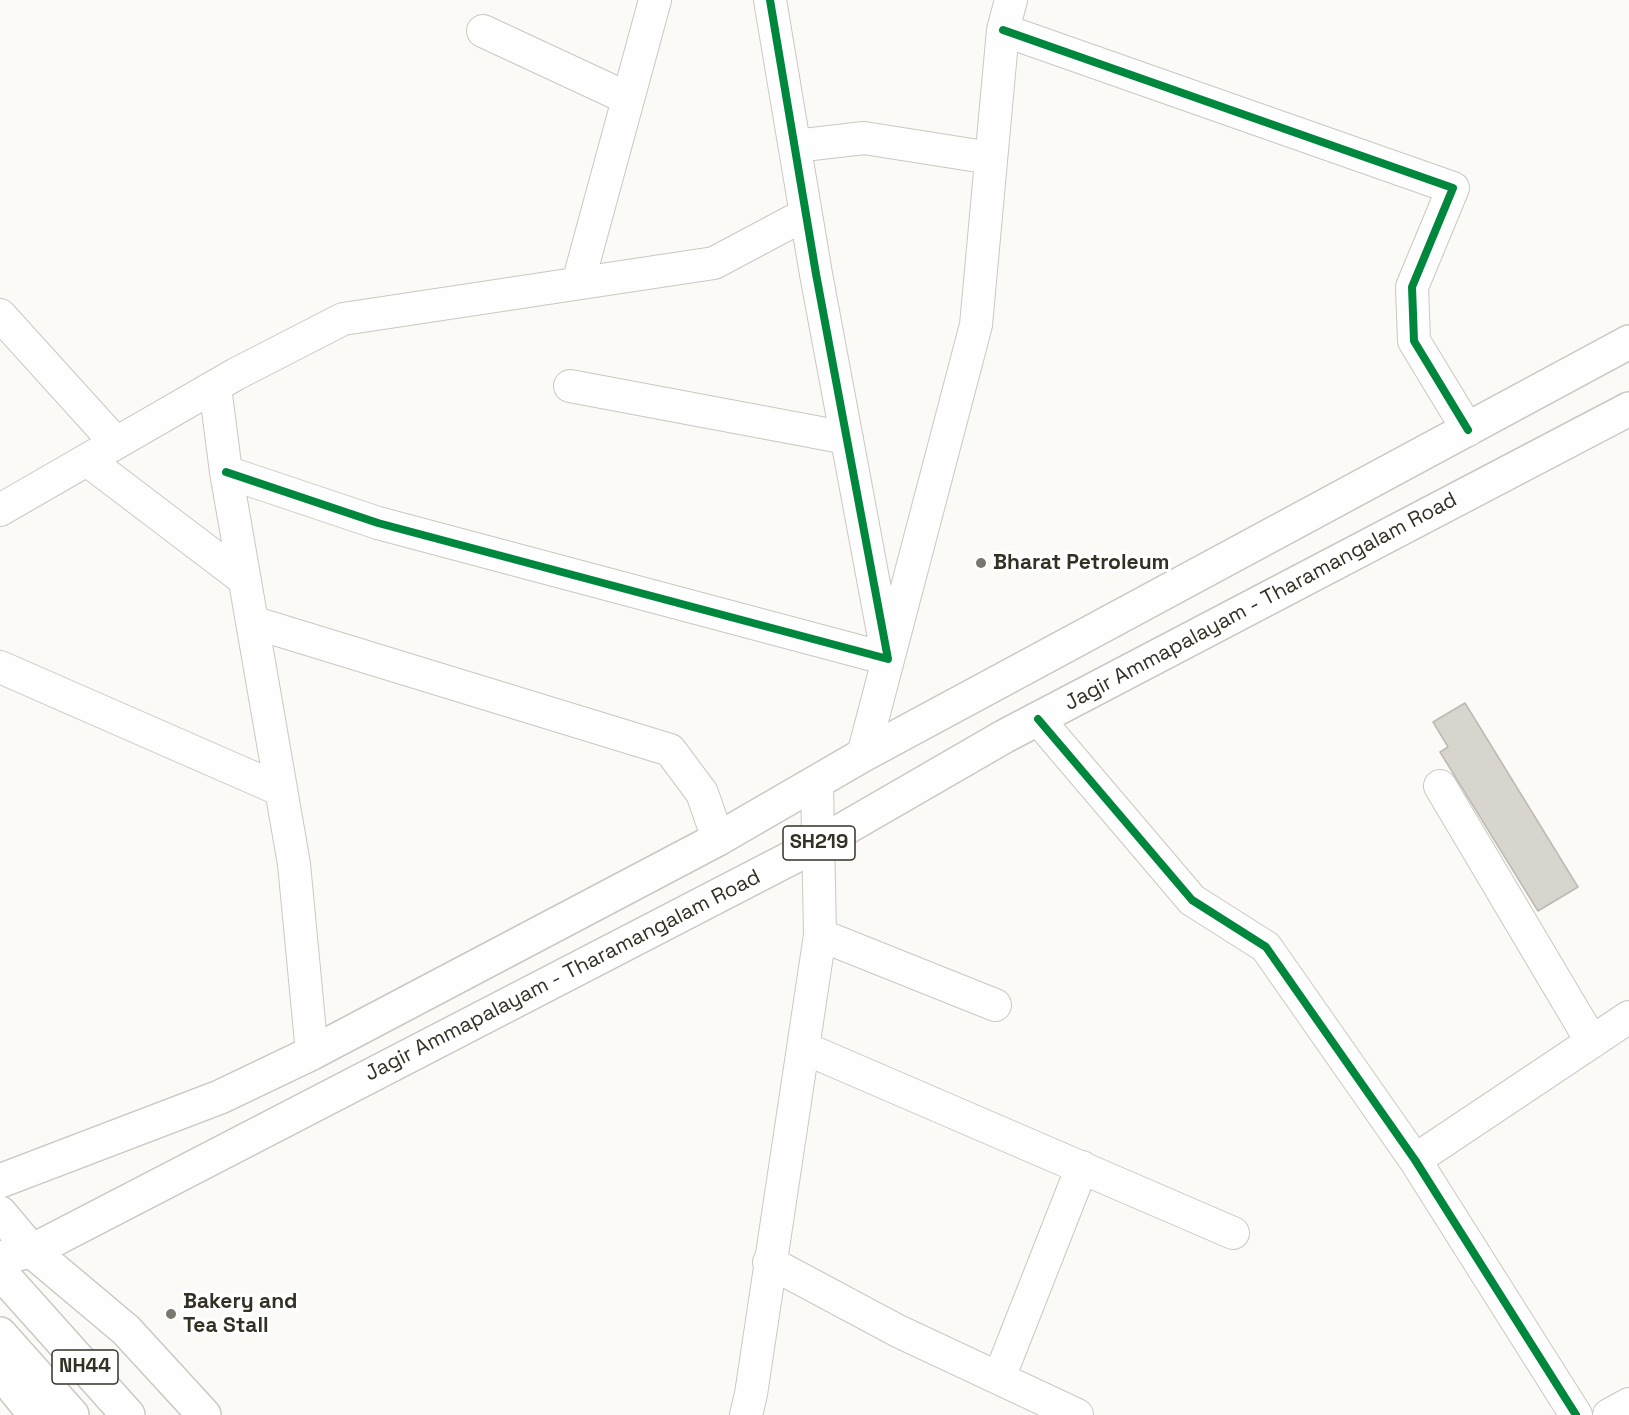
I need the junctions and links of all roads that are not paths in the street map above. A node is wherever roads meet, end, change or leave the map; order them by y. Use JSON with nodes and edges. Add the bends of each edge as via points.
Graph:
{"nodes":[{"id":1,"x":655,"y":0,"type":"edge"},
{"id":2,"x":770,"y":0,"type":"edge"},
{"id":3,"x":1011,"y":0,"type":"edge"},
{"id":4,"x":1003,"y":30,"type":"junction"},
{"id":5,"x":483,"y":31,"type":"dead end"},
{"id":6,"x":627,"y":98,"type":"junction"},
{"id":7,"x":795,"y":146,"type":"junction"},
{"id":8,"x":991,"y":158,"type":"junction"},
{"id":9,"x":806,"y":214,"type":"junction"},
{"id":10,"x":578,"y":283,"type":"junction"},
{"id":11,"x":0,"y":315,"type":"edge"},
{"id":12,"x":1629,"y":342,"type":"edge"},
{"id":13,"x":570,"y":386,"type":"dead end"},
{"id":14,"x":215,"y":387,"type":"junction"},
{"id":15,"x":1629,"y":409,"type":"edge"},
{"id":16,"x":1468,"y":430,"type":"junction"},
{"id":17,"x":847,"y":438,"type":"junction"},
{"id":18,"x":116,"y":443,"type":"junction"},
{"id":19,"x":87,"y":460,"type":"junction"},
{"id":20,"x":226,"y":472,"type":"junction"},
{"id":21,"x":0,"y":510,"type":"edge"},
{"id":22,"x":245,"y":580,"type":"junction"},
{"id":23,"x":252,"y":622,"type":"junction"},
{"id":24,"x":888,"y":659,"type":"junction"},
{"id":25,"x":0,"y":667,"type":"edge"},
{"id":26,"x":1038,"y":719,"type":"junction"},
{"id":27,"x":863,"y":755,"type":"junction"},
{"id":28,"x":817,"y":782,"type":"junction"},
{"id":29,"x":1440,"y":786,"type":"dead end"},
{"id":30,"x":281,"y":790,"type":"junction"},
{"id":31,"x":718,"y":839,"type":"junction"},
{"id":32,"x":818,"y":844,"type":"junction"},
{"id":33,"x":820,"y":935,"type":"junction"},
{"id":34,"x":995,"y":1005,"type":"dead end"},
{"id":35,"x":1629,"y":1017,"type":"edge"},
{"id":36,"x":1592,"y":1042,"type":"junction"},
{"id":37,"x":804,"y":1048,"type":"junction"},
{"id":38,"x":312,"y":1053,"type":"junction"},
{"id":39,"x":1415,"y":1160,"type":"junction"},
{"id":40,"x":1082,"y":1167,"type":"junction"},
{"id":41,"x":0,"y":1181,"type":"edge"},
{"id":42,"x":0,"y":1213,"type":"edge"},
{"id":43,"x":1233,"y":1233,"type":"dead end"},
{"id":44,"x":32,"y":1251,"type":"junction"},
{"id":45,"x":0,"y":1258,"type":"edge"},
{"id":46,"x":769,"y":1262,"type":"junction"},
{"id":47,"x":0,"y":1272,"type":"edge"},
{"id":48,"x":2,"y":1349,"type":"edge"},
{"id":49,"x":999,"y":1378,"type":"junction"},
{"id":50,"x":1629,"y":1404,"type":"edge"},
{"id":51,"x":35,"y":1415,"type":"edge"},
{"id":52,"x":72,"y":1415,"type":"edge"},
{"id":53,"x":128,"y":1415,"type":"edge"},
{"id":54,"x":204,"y":1415,"type":"edge"},
{"id":55,"x":746,"y":1415,"type":"edge"},
{"id":56,"x":1077,"y":1415,"type":"edge"},
{"id":57,"x":1576,"y":1415,"type":"edge"},
{"id":58,"x":1609,"y":1415,"type":"edge"}],
"edges":[{"from":1,"to":6,"type":"street"},
{"from":2,"to":7,"type":"street"},
{"from":3,"to":4,"type":"street"},
{"from":4,"to":8,"type":"street"},
{"from":4,"to":16,"type":"street","via":[[1453,188],[1412,287],[1414,341]]},
{"from":5,"to":6,"type":"street"},
{"from":6,"to":10,"type":"street"},
{"from":7,"to":8,"type":"street","via":[[864,138]]},
{"from":7,"to":9,"type":"street"},
{"from":8,"to":24,"type":"street","via":[[976,325]]},
{"from":9,"to":10,"type":"street","via":[[714,263]]},
{"from":9,"to":17,"type":"street"},
{"from":10,"to":14,"type":"street","via":[[343,319]]},
{"from":11,"to":18,"type":"street"},
{"from":12,"to":16,"type":"main road","number":"SH219"},
{"from":13,"to":17,"type":"street"},
{"from":14,"to":18,"type":"street"},
{"from":14,"to":20,"type":"street"},
{"from":15,"to":26,"type":"main road","name":"Jagir Ammapalayam - Tharamangalam Road","number":"SH219"},
{"from":16,"to":27,"type":"main road","number":"SH219"},
{"from":17,"to":24,"type":"street"},
{"from":18,"to":19,"type":"street"},
{"from":19,"to":21,"type":"street"},
{"from":19,"to":22,"type":"street"},
{"from":20,"to":22,"type":"street"},
{"from":20,"to":24,"type":"street","via":[[378,523]]},
{"from":22,"to":23,"type":"street"},
{"from":23,"to":30,"type":"street"},
{"from":23,"to":31,"type":"street","via":[[670,750],[702,793]]},
{"from":24,"to":27,"type":"street"},
{"from":25,"to":30,"type":"street"},
{"from":26,"to":32,"type":"main road","name":"Jagir Ammapalayam - Tharamangalam Road","number":"SH219"},
{"from":26,"to":39,"type":"street","via":[[1192,900],[1266,947]]},
{"from":27,"to":28,"type":"main road","number":"SH219"},
{"from":28,"to":31,"type":"main road","number":"SH219"},
{"from":28,"to":32,"type":"street"},
{"from":29,"to":36,"type":"street"},
{"from":30,"to":38,"type":"street","via":[[294,864]]},
{"from":31,"to":38,"type":"main road","number":"SH219"},
{"from":32,"to":33,"type":"street"},
{"from":32,"to":44,"type":"main road","name":"Jagir Ammapalayam - Tharamangalam Road","number":"SH219"},
{"from":33,"to":34,"type":"street"},
{"from":33,"to":37,"type":"street"},
{"from":35,"to":36,"type":"street"},
{"from":36,"to":39,"type":"street"},
{"from":37,"to":40,"type":"street"},
{"from":37,"to":46,"type":"street"},
{"from":38,"to":41,"type":"main road","number":"SH219","via":[[220,1097]]},
{"from":39,"to":57,"type":"street"},
{"from":40,"to":43,"type":"street"},
{"from":40,"to":49,"type":"street"},
{"from":42,"to":44,"type":"main road"},
{"from":44,"to":45,"type":"main road","name":"Jagir Ammapalayam - Tharamangalam Road","number":"SH219"},
{"from":44,"to":54,"type":"main road","via":[[126,1330]]},
{"from":46,"to":49,"type":"street","via":[[898,1331]]},
{"from":46,"to":55,"type":"street"},
{"from":47,"to":53,"type":"main road","number":"NH44"},
{"from":48,"to":51,"type":"main road"},
{"from":48,"to":52,"type":"main road","number":"NH44"},
{"from":49,"to":56,"type":"street"},
{"from":50,"to":58,"type":"street"}]}
